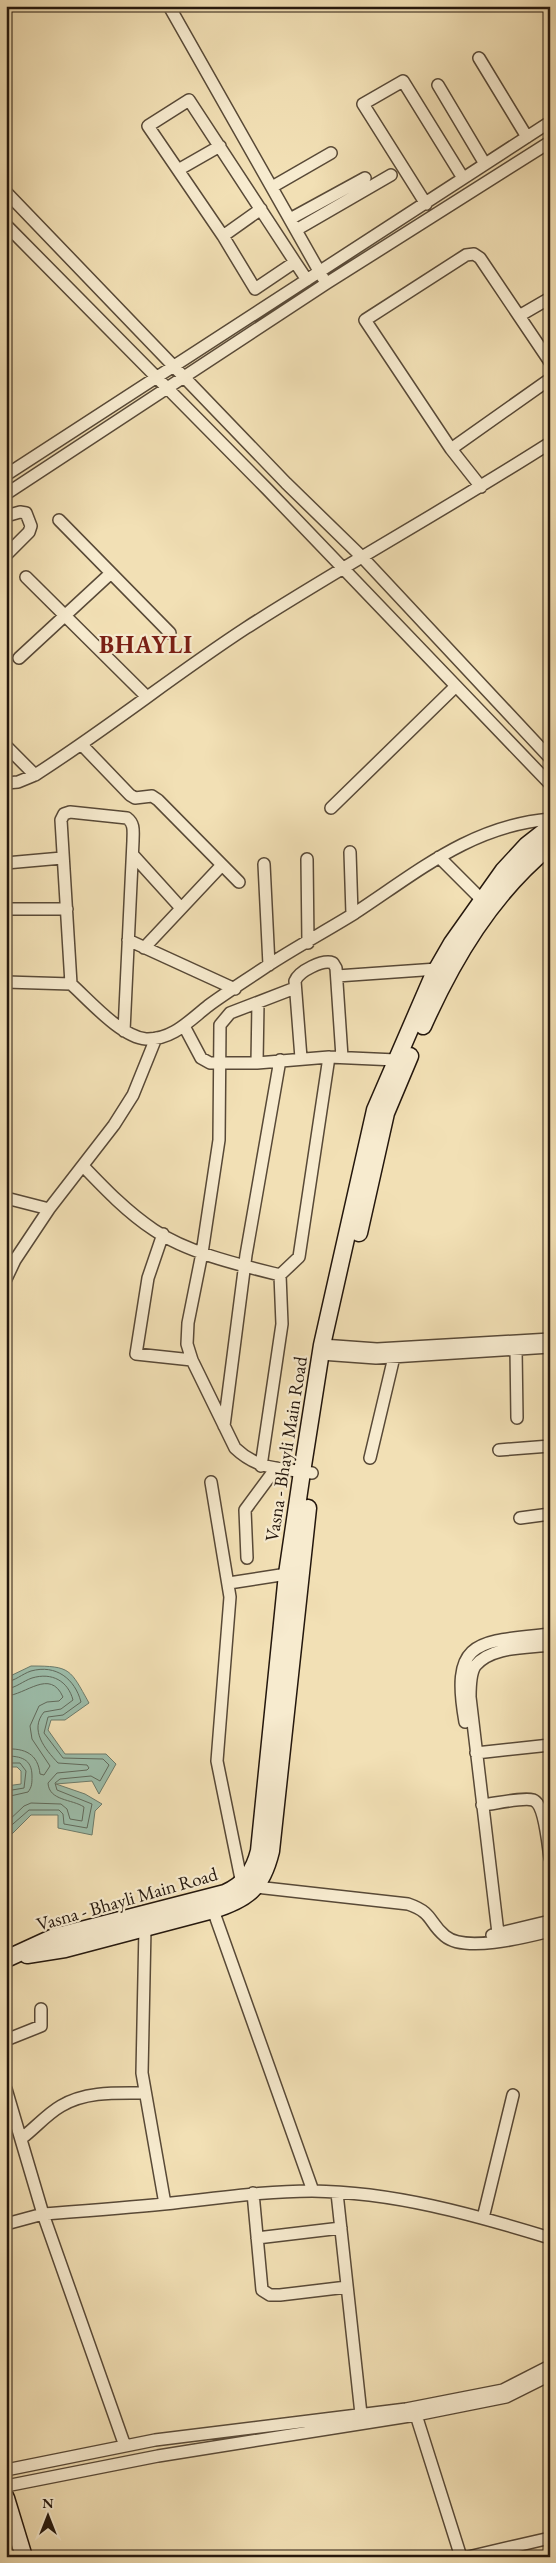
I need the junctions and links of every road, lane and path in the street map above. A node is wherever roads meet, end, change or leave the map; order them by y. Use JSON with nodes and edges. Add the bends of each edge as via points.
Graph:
{"nodes":[{"id":1,"x":169,"y":6,"type":"edge"},
{"id":2,"x":479,"y":58,"type":"dead end"},
{"id":3,"x":438,"y":85,"type":"dead end"},
{"id":4,"x":550,"y":122,"type":"edge"},
{"id":5,"x":527,"y":136,"type":"junction"},
{"id":6,"x":550,"y":142,"type":"edge"},
{"id":7,"x":220,"y":146,"type":"junction"},
{"id":8,"x":330,"y":152,"type":"dead end"},
{"id":9,"x":485,"y":164,"type":"junction"},
{"id":10,"x":178,"y":170,"type":"junction"},
{"id":11,"x":390,"y":175,"type":"dead end"},
{"id":12,"x":365,"y":178,"type":"dead end"},
{"id":13,"x":463,"y":178,"type":"junction"},
{"id":14,"x":272,"y":187,"type":"junction"},
{"id":15,"x":6,"y":192,"type":"edge"},
{"id":16,"x":426,"y":204,"type":"junction"},
{"id":17,"x":261,"y":209,"type":"junction"},
{"id":18,"x":6,"y":224,"type":"edge"},
{"id":19,"x":293,"y":225,"type":"junction"},
{"id":20,"x":223,"y":236,"type":"junction"},
{"id":21,"x":295,"y":262,"type":"junction"},
{"id":22,"x":320,"y":271,"type":"junction"},
{"id":23,"x":307,"y":280,"type":"junction"},
{"id":24,"x":327,"y":284,"type":"junction"},
{"id":25,"x":550,"y":298,"type":"edge"},
{"id":26,"x":519,"y":316,"type":"junction"},
{"id":27,"x":550,"y":362,"type":"edge"},
{"id":28,"x":174,"y":366,"type":"junction"},
{"id":29,"x":156,"y":378,"type":"junction"},
{"id":30,"x":185,"y":378,"type":"junction"},
{"id":31,"x":550,"y":379,"type":"edge"},
{"id":32,"x":167,"y":389,"type":"junction"},
{"id":33,"x":550,"y":442,"type":"edge"},
{"id":34,"x":450,"y":449,"type":"junction"},
{"id":35,"x":6,"y":475,"type":"edge"},
{"id":36,"x":481,"y":487,"type":"junction"},
{"id":37,"x":6,"y":494,"type":"edge"},
{"id":38,"x":6,"y":516,"type":"edge"},
{"id":39,"x":59,"y":520,"type":"dead end"},
{"id":40,"x":6,"y":555,"type":"edge"},
{"id":41,"x":362,"y":558,"type":"junction"},
{"id":42,"x":342,"y":568,"type":"junction"},
{"id":43,"x":111,"y":573,"type":"junction"},
{"id":44,"x":26,"y":577,"type":"dead end"},
{"id":45,"x":66,"y":616,"type":"junction"},
{"id":46,"x":170,"y":634,"type":"dead end"},
{"id":47,"x":19,"y":658,"type":"dead end"},
{"id":48,"x":456,"y":686,"type":"junction"},
{"id":49,"x":147,"y":697,"type":"junction"},
{"id":50,"x":81,"y":744,"type":"junction"},
{"id":51,"x":6,"y":746,"type":"edge"},
{"id":52,"x":550,"y":758,"type":"edge"},
{"id":53,"x":35,"y":775,"type":"junction"},
{"id":54,"x":6,"y":783,"type":"edge"},
{"id":55,"x":550,"y":784,"type":"edge"},
{"id":56,"x":330,"y":808,"type":"dead end"},
{"id":57,"x":550,"y":819,"type":"edge"},
{"id":58,"x":550,"y":827,"type":"edge"},
{"id":59,"x":550,"y":846,"type":"edge"},
{"id":60,"x":350,"y":852,"type":"dead end"},
{"id":61,"x":132,"y":855,"type":"junction"},
{"id":62,"x":439,"y":857,"type":"junction"},
{"id":63,"x":62,"y":858,"type":"junction"},
{"id":64,"x":308,"y":859,"type":"dead end"},
{"id":65,"x":6,"y":863,"type":"edge"},
{"id":66,"x":264,"y":864,"type":"dead end"},
{"id":67,"x":222,"y":865,"type":"junction"},
{"id":68,"x":239,"y":882,"type":"dead end"},
{"id":69,"x":482,"y":900,"type":"junction"},
{"id":70,"x":6,"y":908,"type":"edge"},
{"id":71,"x":181,"y":908,"type":"junction"},
{"id":72,"x":67,"y":910,"type":"junction"},
{"id":73,"x":352,"y":914,"type":"junction"},
{"id":74,"x":128,"y":940,"type":"junction"},
{"id":75,"x":308,"y":943,"type":"junction"},
{"id":76,"x":144,"y":948,"type":"junction"},
{"id":77,"x":268,"y":965,"type":"junction"},
{"id":78,"x":437,"y":970,"type":"junction"},
{"id":79,"x":337,"y":976,"type":"junction"},
{"id":80,"x":6,"y":982,"type":"edge"},
{"id":81,"x":70,"y":984,"type":"junction"},
{"id":82,"x":295,"y":988,"type":"junction"},
{"id":83,"x":235,"y":989,"type":"junction"},
{"id":84,"x":258,"y":1003,"type":"junction"},
{"id":85,"x":184,"y":1026,"type":"junction"},
{"id":86,"x":124,"y":1031,"type":"junction"},
{"id":87,"x":156,"y":1038,"type":"junction"},
{"id":88,"x":342,"y":1056,"type":"junction"},
{"id":89,"x":329,"y":1057,"type":"junction"},
{"id":90,"x":301,"y":1058,"type":"junction"},
{"id":91,"x":280,"y":1060,"type":"junction"},
{"id":92,"x":396,"y":1060,"type":"junction"},
{"id":93,"x":219,"y":1063,"type":"junction"},
{"id":94,"x":257,"y":1063,"type":"junction"},
{"id":95,"x":83,"y":1166,"type":"junction"},
{"id":96,"x":6,"y":1198,"type":"edge"},
{"id":97,"x":49,"y":1209,"type":"junction"},
{"id":98,"x":163,"y":1234,"type":"junction"},
{"id":99,"x":202,"y":1253,"type":"junction"},
{"id":100,"x":244,"y":1267,"type":"junction"},
{"id":101,"x":280,"y":1275,"type":"junction"},
{"id":102,"x":6,"y":1279,"type":"edge"},
{"id":103,"x":550,"y":1339,"type":"edge"},
{"id":104,"x":550,"y":1348,"type":"edge"},
{"id":105,"x":516,"y":1349,"type":"junction"},
{"id":106,"x":327,"y":1350,"type":"junction"},
{"id":107,"x":394,"y":1357,"type":"junction"},
{"id":108,"x":192,"y":1360,"type":"junction"},
{"id":109,"x":517,"y":1418,"type":"dead end"},
{"id":110,"x":224,"y":1426,"type":"junction"},
{"id":111,"x":550,"y":1446,"type":"edge"},
{"id":112,"x":499,"y":1450,"type":"dead end"},
{"id":113,"x":370,"y":1458,"type":"dead end"},
{"id":114,"x":261,"y":1466,"type":"junction"},
{"id":115,"x":276,"y":1468,"type":"junction"},
{"id":116,"x":307,"y":1472,"type":"junction"},
{"id":117,"x":211,"y":1482,"type":"dead end"},
{"id":118,"x":550,"y":1514,"type":"edge"},
{"id":119,"x":520,"y":1518,"type":"dead end"},
{"id":120,"x":246,"y":1558,"type":"dead end"},
{"id":121,"x":287,"y":1574,"type":"junction"},
{"id":122,"x":229,"y":1583,"type":"junction"},
{"id":123,"x":550,"y":1634,"type":"edge"},
{"id":124,"x":550,"y":1645,"type":"edge"},
{"id":125,"x":550,"y":1744,"type":"edge"},
{"id":126,"x":476,"y":1753,"type":"junction"},
{"id":127,"x":482,"y":1805,"type":"junction"},
{"id":128,"x":485,"y":1830,"type":"junction"},
{"id":129,"x":550,"y":1858,"type":"edge"},
{"id":130,"x":249,"y":1886,"type":"junction"},
{"id":131,"x":213,"y":1910,"type":"junction"},
{"id":132,"x":550,"y":1921,"type":"edge"},
{"id":133,"x":145,"y":1928,"type":"junction"},
{"id":134,"x":550,"y":1931,"type":"edge"},
{"id":135,"x":498,"y":1933,"type":"junction"},
{"id":136,"x":475,"y":1942,"type":"junction"},
{"id":137,"x":7,"y":1958,"type":"edge"},
{"id":138,"x":41,"y":2009,"type":"dead end"},
{"id":139,"x":6,"y":2040,"type":"edge"},
{"id":140,"x":6,"y":2089,"type":"edge"},
{"id":141,"x":145,"y":2093,"type":"junction"},
{"id":142,"x":512,"y":2095,"type":"dead end"},
{"id":143,"x":22,"y":2138,"type":"junction"},
{"id":144,"x":313,"y":2191,"type":"junction"},
{"id":145,"x":253,"y":2193,"type":"junction"},
{"id":146,"x":337,"y":2193,"type":"junction"},
{"id":147,"x":165,"y":2204,"type":"junction"},
{"id":148,"x":43,"y":2214,"type":"junction"},
{"id":149,"x":483,"y":2218,"type":"junction"},
{"id":150,"x":6,"y":2224,"type":"edge"},
{"id":151,"x":341,"y":2228,"type":"junction"},
{"id":152,"x":257,"y":2238,"type":"junction"},
{"id":153,"x":550,"y":2238,"type":"edge"},
{"id":154,"x":347,"y":2287,"type":"junction"},
{"id":155,"x":550,"y":2366,"type":"edge"},
{"id":156,"x":550,"y":2376,"type":"edge"},
{"id":157,"x":406,"y":2408,"type":"junction"},
{"id":158,"x":361,"y":2414,"type":"junction"},
{"id":159,"x":416,"y":2415,"type":"junction"},
{"id":160,"x":126,"y":2446,"type":"junction"},
{"id":161,"x":6,"y":2470,"type":"edge"},
{"id":162,"x":6,"y":2486,"type":"edge"},
{"id":163,"x":6,"y":2498,"type":"edge"},
{"id":164,"x":6,"y":2530,"type":"edge"},
{"id":165,"x":550,"y":2538,"type":"edge"},
{"id":166,"x":15,"y":2557,"type":"edge"},
{"id":167,"x":24,"y":2557,"type":"edge"},
{"id":168,"x":462,"y":2557,"type":"edge"},
{"id":169,"x":468,"y":2557,"type":"edge"}],
"edges":[{"from":1,"to":14,"type":"street"},
{"from":2,"to":5,"type":"street"},
{"from":3,"to":9,"type":"street"},
{"from":4,"to":5,"type":"street"},
{"from":5,"to":9,"type":"street"},
{"from":6,"to":24,"type":"street"},
{"from":7,"to":10,"type":"street"},
{"from":7,"to":10,"type":"street","via":[[189,100],[184,102],[148,126]]},
{"from":7,"to":17,"type":"street"},
{"from":8,"to":14,"type":"street"},
{"from":9,"to":13,"type":"street"},
{"from":10,"to":20,"type":"street"},
{"from":11,"to":19,"type":"street"},
{"from":12,"to":19,"type":"street"},
{"from":13,"to":16,"type":"street"},
{"from":13,"to":16,"type":"street","via":[[403,81],[363,104]]},
{"from":14,"to":19,"type":"street"},
{"from":15,"to":28,"type":"street"},
{"from":16,"to":22,"type":"street"},
{"from":17,"to":20,"type":"street"},
{"from":17,"to":21,"type":"street"},
{"from":18,"to":29,"type":"street"},
{"from":19,"to":22,"type":"street"},
{"from":20,"to":21,"type":"street","via":[[255,289]]},
{"from":21,"to":23,"type":"street"},
{"from":22,"to":23,"type":"street"},
{"from":22,"to":24,"type":"street"},
{"from":23,"to":28,"type":"street"},
{"from":24,"to":30,"type":"street"},
{"from":25,"to":26,"type":"street"},
{"from":26,"to":27,"type":"street"},
{"from":26,"to":34,"type":"street","via":[[480,258],[474,254],[466,255],[365,320]]},
{"from":28,"to":29,"type":"street"},
{"from":28,"to":30,"type":"street"},
{"from":29,"to":32,"type":"street"},
{"from":29,"to":35,"type":"street"},
{"from":30,"to":32,"type":"street"},
{"from":30,"to":41,"type":"street"},
{"from":31,"to":34,"type":"street"},
{"from":32,"to":37,"type":"street"},
{"from":32,"to":42,"type":"street"},
{"from":33,"to":36,"type":"street"},
{"from":34,"to":36,"type":"street"},
{"from":36,"to":41,"type":"street"},
{"from":38,"to":40,"type":"street","via":[[26,513],[31,526]]},
{"from":39,"to":43,"type":"street"},
{"from":41,"to":42,"type":"street"},
{"from":41,"to":52,"type":"street"},
{"from":42,"to":48,"type":"street"},
{"from":42,"to":49,"type":"street"},
{"from":43,"to":45,"type":"street"},
{"from":43,"to":46,"type":"street"},
{"from":44,"to":45,"type":"street"},
{"from":45,"to":47,"type":"street"},
{"from":45,"to":49,"type":"street"},
{"from":48,"to":55,"type":"street"},
{"from":48,"to":56,"type":"street"},
{"from":49,"to":50,"type":"street"},
{"from":50,"to":53,"type":"street"},
{"from":50,"to":67,"type":"street","via":[[130,795],[135,798],[152,796],[158,800]]},
{"from":51,"to":53,"type":"street"},
{"from":53,"to":54,"type":"street"},
{"from":57,"to":62,"type":"street","via":[[509,824],[485,832]]},
{"from":58,"to":69,"type":"main road","name":"Vasna - Bhayli Main Road","via":[[527,845]]},
{"from":59,"to":106,"type":"main road","name":"Vasna - Bhayli Main Road","via":[[516,878],[482,921],[442,983],[386,1113]]},
{"from":60,"to":73,"type":"street"},
{"from":61,"to":63,"type":"street","via":[[132,822],[127,818],[70,812],[61,820]]},
{"from":61,"to":71,"type":"street"},
{"from":61,"to":74,"type":"street"},
{"from":62,"to":69,"type":"street"},
{"from":62,"to":73,"type":"street"},
{"from":63,"to":65,"type":"street"},
{"from":63,"to":72,"type":"street"},
{"from":64,"to":75,"type":"street"},
{"from":66,"to":77,"type":"street"},
{"from":67,"to":68,"type":"street"},
{"from":67,"to":71,"type":"street"},
{"from":69,"to":78,"type":"main road","name":"Vasna - Bhayli Main Road"},
{"from":70,"to":72,"type":"street"},
{"from":71,"to":76,"type":"street"},
{"from":72,"to":81,"type":"street"},
{"from":73,"to":75,"type":"street"},
{"from":74,"to":76,"type":"street"},
{"from":74,"to":86,"type":"street"},
{"from":75,"to":77,"type":"street"},
{"from":76,"to":83,"type":"street"},
{"from":77,"to":83,"type":"street"},
{"from":78,"to":79,"type":"street"},
{"from":78,"to":92,"type":"main road","name":"Vasna - Bhayli Main Road"},
{"from":79,"to":82,"type":"street","via":[[333,963],[326,962],[299,975]]},
{"from":79,"to":88,"type":"street"},
{"from":80,"to":81,"type":"street"},
{"from":81,"to":86,"type":"street"},
{"from":82,"to":84,"type":"street"},
{"from":82,"to":90,"type":"street"},
{"from":83,"to":85,"type":"street"},
{"from":84,"to":93,"type":"street","via":[[224,1018],[220,1025]]},
{"from":84,"to":94,"type":"street"},
{"from":85,"to":87,"type":"street"},
{"from":85,"to":93,"type":"street","via":[[201,1058]]},
{"from":86,"to":87,"type":"street","via":[[144,1039]]},
{"from":87,"to":95,"type":"street","via":[[133,1095]]},
{"from":88,"to":89,"type":"street"},
{"from":88,"to":92,"type":"street"},
{"from":89,"to":90,"type":"street"},
{"from":89,"to":101,"type":"street","via":[[299,1256]]},
{"from":90,"to":91,"type":"street"},
{"from":91,"to":94,"type":"street"},
{"from":91,"to":100,"type":"street"},
{"from":92,"to":106,"type":"main road","name":"Vasna - Bhayli Main Road","via":[[375,1110]]},
{"from":93,"to":94,"type":"street"},
{"from":93,"to":99,"type":"street","via":[[219,1140]]},
{"from":95,"to":97,"type":"street"},
{"from":95,"to":98,"type":"street","via":[[113,1198]]},
{"from":96,"to":97,"type":"street"},
{"from":97,"to":102,"type":"street"},
{"from":98,"to":99,"type":"street"},
{"from":98,"to":108,"type":"street","via":[[148,1278],[136,1354]]},
{"from":99,"to":100,"type":"street"},
{"from":99,"to":108,"type":"street","via":[[188,1323],[187,1344]]},
{"from":100,"to":101,"type":"street"},
{"from":100,"to":110,"type":"street"},
{"from":101,"to":114,"type":"street","via":[[282,1324]]},
{"from":103,"to":106,"type":"street"},
{"from":104,"to":105,"type":"street"},
{"from":105,"to":107,"type":"street"},
{"from":105,"to":109,"type":"street"},
{"from":106,"to":107,"type":"street","via":[[376,1358]]},
{"from":106,"to":116,"type":"main road","name":"Vasna - Bhayli Main Road"},
{"from":107,"to":113,"type":"street"},
{"from":108,"to":110,"type":"street"},
{"from":110,"to":114,"type":"street","via":[[235,1448],[245,1458]]},
{"from":111,"to":112,"type":"street"},
{"from":114,"to":115,"type":"street"},
{"from":115,"to":116,"type":"street"},
{"from":115,"to":120,"type":"street","via":[[245,1510]]},
{"from":116,"to":121,"type":"main road","name":"Vasna - Bhayli Main Road"},
{"from":116,"to":130,"type":"main road","name":"Vasna - Bhayli Main Road","via":[[271,1851],[266,1871]]},
{"from":117,"to":122,"type":"street"},
{"from":118,"to":119,"type":"street"},
{"from":121,"to":122,"type":"street"},
{"from":121,"to":130,"type":"main road","name":"Vasna - Bhayli Main Road","via":[[259,1850]]},
{"from":122,"to":130,"type":"street","via":[[217,1761]]},
{"from":123,"to":128,"type":"street","via":[[479,1645],[469,1652],[463,1664],[460,1682],[462,1702]]},
{"from":124,"to":126,"type":"street","via":[[492,1653],[474,1667],[470,1697]]},
{"from":125,"to":126,"type":"street"},
{"from":126,"to":127,"type":"street"},
{"from":127,"to":128,"type":"street"},
{"from":127,"to":129,"type":"street","via":[[528,1799],[537,1802],[542,1809]]},
{"from":128,"to":135,"type":"street"},
{"from":130,"to":131,"type":"main road","name":"Vasna - Bhayli Main Road","via":[[234,1904]]},
{"from":130,"to":136,"type":"street","via":[[408,1904],[431,1916],[445,1936],[457,1942]]},
{"from":130,"to":137,"type":"main road","name":"Vasna - Bhayli Main Road","via":[[54,1937]]},
{"from":131,"to":133,"type":"main road","name":"Vasna - Bhayli Main Road"},
{"from":131,"to":144,"type":"street"},
{"from":132,"to":135,"type":"street"},
{"from":133,"to":137,"type":"main road","name":"Vasna - Bhayli Main Road","via":[[65,1949]]},
{"from":133,"to":141,"type":"street","via":[[142,2057]]},
{"from":134,"to":136,"type":"street","via":[[501,1942]]},
{"from":135,"to":136,"type":"street"},
{"from":138,"to":139,"type":"street","via":[[41,2026]]},
{"from":140,"to":143,"type":"street"},
{"from":141,"to":143,"type":"street","via":[[78,2098],[60,2106]]},
{"from":141,"to":147,"type":"street"},
{"from":142,"to":149,"type":"street"},
{"from":143,"to":148,"type":"street"},
{"from":144,"to":145,"type":"street"},
{"from":144,"to":146,"type":"street"},
{"from":145,"to":147,"type":"street"},
{"from":145,"to":152,"type":"street"},
{"from":146,"to":149,"type":"street","via":[[435,2206]]},
{"from":146,"to":151,"type":"street"},
{"from":147,"to":148,"type":"street"},
{"from":148,"to":150,"type":"street"},
{"from":148,"to":160,"type":"street"},
{"from":149,"to":153,"type":"street"},
{"from":151,"to":152,"type":"street"},
{"from":151,"to":154,"type":"street"},
{"from":152,"to":154,"type":"street","via":[[262,2290],[270,2295]]},
{"from":154,"to":158,"type":"street"},
{"from":155,"to":157,"type":"street","via":[[503,2390]]},
{"from":156,"to":159,"type":"street","via":[[506,2397]]},
{"from":157,"to":158,"type":"street"},
{"from":157,"to":159,"type":"street"},
{"from":158,"to":160,"type":"street"},
{"from":159,"to":162,"type":"street","via":[[158,2456]]},
{"from":159,"to":168,"type":"street"},
{"from":160,"to":161,"type":"street"},
{"from":163,"to":167,"type":"main road"},
{"from":164,"to":166,"type":"main road"},
{"from":165,"to":169,"type":"street"}]}
